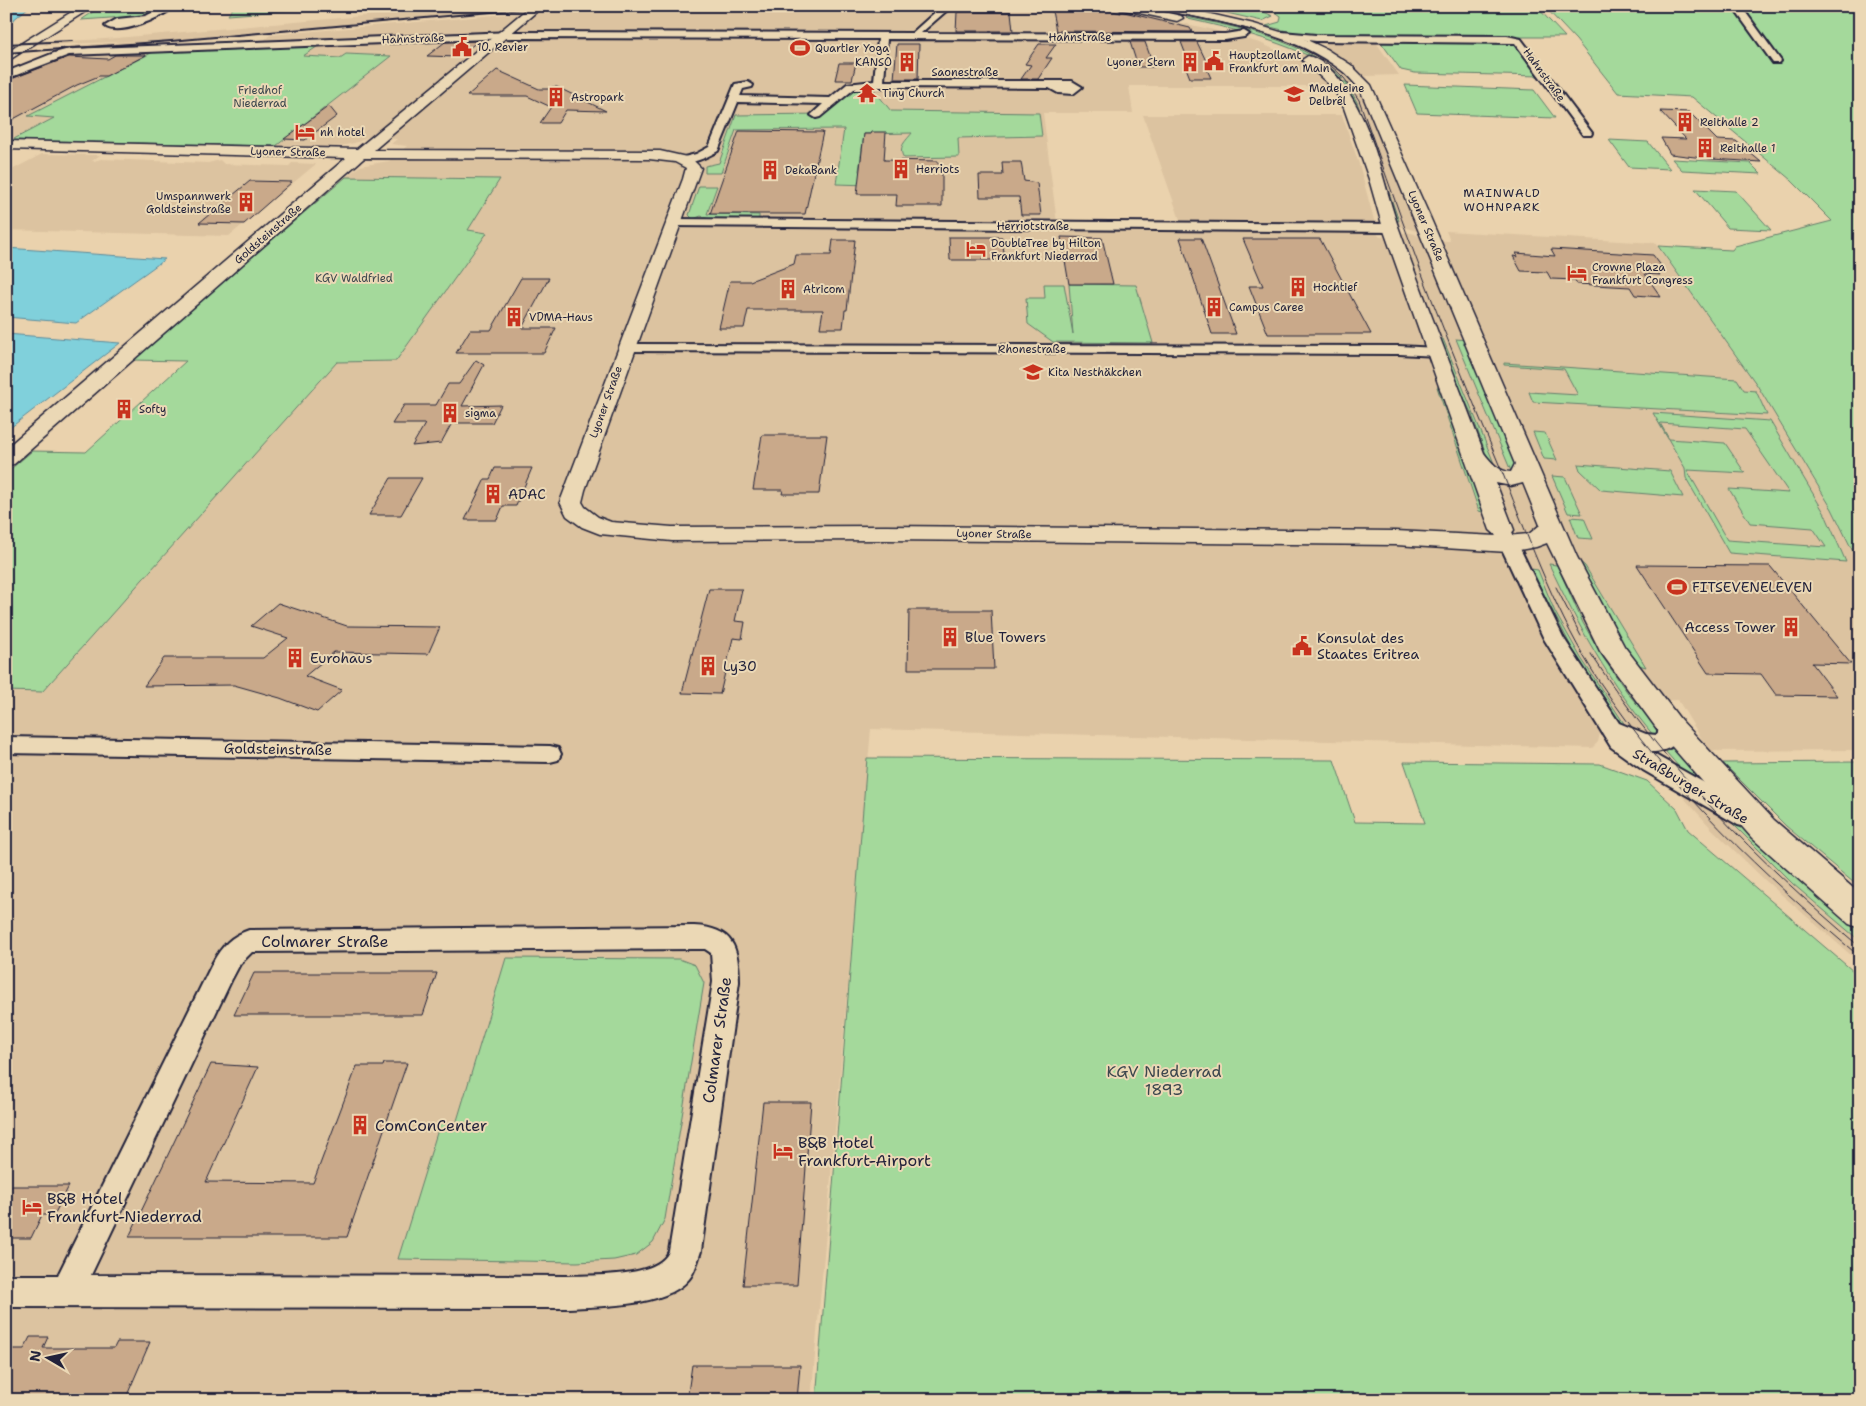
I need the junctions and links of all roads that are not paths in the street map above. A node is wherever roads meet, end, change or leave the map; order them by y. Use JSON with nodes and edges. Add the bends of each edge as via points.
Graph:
{"nodes":[{"id":1,"x":89,"y":6,"type":"edge"},
{"id":2,"x":171,"y":6,"type":"edge"},
{"id":3,"x":948,"y":6,"type":"edge"},
{"id":4,"x":1120,"y":6,"type":"edge"},
{"id":5,"x":1159,"y":6,"type":"edge"},
{"id":6,"x":1736,"y":6,"type":"edge"},
{"id":7,"x":532,"y":10,"type":"dead end"},
{"id":8,"x":1202,"y":15,"type":"junction"},
{"id":9,"x":145,"y":18,"type":"dead end"},
{"id":10,"x":1182,"y":19,"type":"junction"},
{"id":11,"x":52,"y":29,"type":"junction"},
{"id":12,"x":1244,"y":34,"type":"junction"},
{"id":13,"x":1282,"y":35,"type":"junction"},
{"id":14,"x":500,"y":36,"type":"junction"},
{"id":15,"x":883,"y":36,"type":"junction"},
{"id":16,"x":915,"y":36,"type":"junction"},
{"id":17,"x":1340,"y":38,"type":"junction"},
{"id":18,"x":6,"y":50,"type":"edge"},
{"id":19,"x":1322,"y":52,"type":"junction"},
{"id":20,"x":6,"y":58,"type":"edge"},
{"id":21,"x":1776,"y":61,"type":"dead end"},
{"id":22,"x":1326,"y":74,"type":"junction"},
{"id":23,"x":1354,"y":74,"type":"junction"},
{"id":24,"x":6,"y":76,"type":"edge"},
{"id":25,"x":879,"y":84,"type":"junction"},
{"id":26,"x":748,"y":85,"type":"dead end"},
{"id":27,"x":1051,"y":85,"type":"dead end"},
{"id":28,"x":734,"y":99,"type":"junction"},
{"id":29,"x":832,"y":101,"type":"junction"},
{"id":30,"x":816,"y":115,"type":"dead end"},
{"id":31,"x":1587,"y":133,"type":"dead end"},
{"id":32,"x":378,"y":139,"type":"junction"},
{"id":33,"x":6,"y":145,"type":"edge"},
{"id":34,"x":320,"y":152,"type":"junction"},
{"id":35,"x":360,"y":153,"type":"junction"},
{"id":36,"x":403,"y":154,"type":"junction"},
{"id":37,"x":684,"y":160,"type":"junction"},
{"id":38,"x":341,"y":169,"type":"junction"},
{"id":39,"x":675,"y":223,"type":"junction"},
{"id":40,"x":1393,"y":231,"type":"junction"},
{"id":41,"x":1432,"y":239,"type":"junction"},
{"id":42,"x":626,"y":348,"type":"junction"},
{"id":43,"x":1437,"y":352,"type":"junction"},
{"id":44,"x":1472,"y":450,"type":"junction"},
{"id":45,"x":6,"y":459,"type":"edge"},
{"id":46,"x":1526,"y":464,"type":"junction"},
{"id":47,"x":1547,"y":532,"type":"junction"},
{"id":48,"x":1505,"y":537,"type":"junction"},
{"id":49,"x":1603,"y":716,"type":"junction"},
{"id":50,"x":1670,"y":726,"type":"junction"},
{"id":51,"x":6,"y":745,"type":"edge"},
{"id":52,"x":550,"y":754,"type":"dead end"},
{"id":53,"x":1762,"y":829,"type":"junction"},
{"id":54,"x":1860,"y":914,"type":"edge"},
{"id":55,"x":67,"y":1291,"type":"junction"},
{"id":56,"x":6,"y":1292,"type":"edge"}],
"edges":[{"from":1,"to":11,"type":"main road"},
{"from":2,"to":9,"type":"street"},
{"from":3,"to":16,"type":"street"},
{"from":4,"to":10,"type":"main road"},
{"from":5,"to":8,"type":"main road","name":"Lyoner Straße"},
{"from":6,"to":21,"type":"street"},
{"from":7,"to":14,"type":"main road","name":"Goldsteinstraße"},
{"from":8,"to":10,"type":"main road","via":[[1184,15]]},
{"from":8,"to":13,"type":"main road","name":"Lyoner Straße"},
{"from":10,"to":12,"type":"main road"},
{"from":11,"to":18,"type":"main road"},
{"from":11,"to":20,"type":"main road"},
{"from":12,"to":16,"type":"street","name":"Hahnstraße","via":[[1223,37]]},
{"from":12,"to":22,"type":"main road","via":[[1297,54]]},
{"from":13,"to":17,"type":"street","name":"Hahnstraße"},
{"from":13,"to":19,"type":"main road","name":"Lyoner Straße"},
{"from":14,"to":15,"type":"street","name":"Hahnstraße"},
{"from":14,"to":24,"type":"street","name":"Hahnstraße","via":[[69,52]]},
{"from":14,"to":32,"type":"main road","name":"Goldsteinstraße"},
{"from":15,"to":16,"type":"street","name":"Hahnstraße"},
{"from":15,"to":25,"type":"street"},
{"from":17,"to":19,"type":"street","name":"Hahnstraße","via":[[1322,42],[1319,46]]},
{"from":17,"to":31,"type":"street","name":"Hahnstraße","via":[[1518,41]]},
{"from":19,"to":23,"type":"main road","name":"Lyoner Straße"},
{"from":22,"to":23,"type":"main road","via":[[1347,81],[1355,79]]},
{"from":22,"to":40,"type":"main road","via":[[1339,87],[1351,108]]},
{"from":23,"to":41,"type":"main road","name":"Lyoner Straße","via":[[1366,88]]},
{"from":25,"to":27,"type":"street","name":"Saonestraße"},
{"from":25,"to":29,"type":"street","name":"Saonestraße","via":[[851,86]]},
{"from":26,"to":28,"type":"street","via":[[739,86]]},
{"from":28,"to":29,"type":"street"},
{"from":28,"to":37,"type":"street","via":[[714,149]]},
{"from":29,"to":30,"type":"street","name":"Saonestraße"},
{"from":32,"to":34,"type":"main road"},
{"from":32,"to":35,"type":"main road","name":"Goldsteinstraße"},
{"from":32,"to":36,"type":"main road","via":[[383,147]]},
{"from":33,"to":34,"type":"main road","name":"Lyoner Straße"},
{"from":34,"to":35,"type":"main road","name":"Lyoner Straße"},
{"from":34,"to":38,"type":"main road","via":[[338,161]]},
{"from":35,"to":36,"type":"main road","name":"Lyoner Straße"},
{"from":35,"to":38,"type":"main road","name":"Goldsteinstraße"},
{"from":36,"to":37,"type":"main road","name":"Lyoner Straße","via":[[660,156]]},
{"from":36,"to":38,"type":"main road"},
{"from":37,"to":39,"type":"main road","name":"Lyoner Straße","via":[[694,168]]},
{"from":38,"to":45,"type":"main road","name":"Goldsteinstraße"},
{"from":39,"to":40,"type":"street","name":"Herriotstraße"},
{"from":39,"to":42,"type":"main road","name":"Lyoner Straße"},
{"from":40,"to":41,"type":"main road","via":[[1420,233]]},
{"from":40,"to":43,"type":"main road"},
{"from":41,"to":46,"type":"main road","name":"Lyoner Straße"},
{"from":42,"to":43,"type":"street","name":"Rhonestraße"},
{"from":42,"to":48,"type":"main road","name":"Lyoner Straße","via":[[580,471],[572,502],[582,517],[608,528],[693,534]]},
{"from":43,"to":44,"type":"main road"},
{"from":44,"to":46,"type":"main road","via":[[1488,472],[1504,479],[1518,478]]},
{"from":44,"to":48,"type":"main road"},
{"from":46,"to":47,"type":"main road","name":"Lyoner Straße"},
{"from":47,"to":48,"type":"main road","name":"Lyoner Straße","via":[[1529,541]]},
{"from":47,"to":50,"type":"main road","name":"Straßburger Straße","via":[[1565,556],[1613,651]]},
{"from":48,"to":49,"type":"street","name":"Straßburger Straße","via":[[1554,639]]},
{"from":49,"to":50,"type":"street","name":"Straßburger Straße","via":[[1626,735],[1646,744],[1668,739]]},
{"from":49,"to":53,"type":"street","name":"Straßburger Straße","via":[[1620,741],[1636,755]]},
{"from":50,"to":53,"type":"main road","name":"Straßburger Straße"},
{"from":51,"to":52,"type":"street","name":"Goldsteinstraße"},
{"from":53,"to":54,"type":"main road","name":"Straßburger Straße"},
{"from":55,"to":55,"type":"street","name":"Colmarer Straße","via":[[568,1292],[648,1285],[664,1280],[678,1268],[685,1251],[726,982],[728,963],[723,948],[711,938],[249,940],[239,945],[212,992]]},
{"from":55,"to":56,"type":"street","name":"Colmarer Straße"}]}
